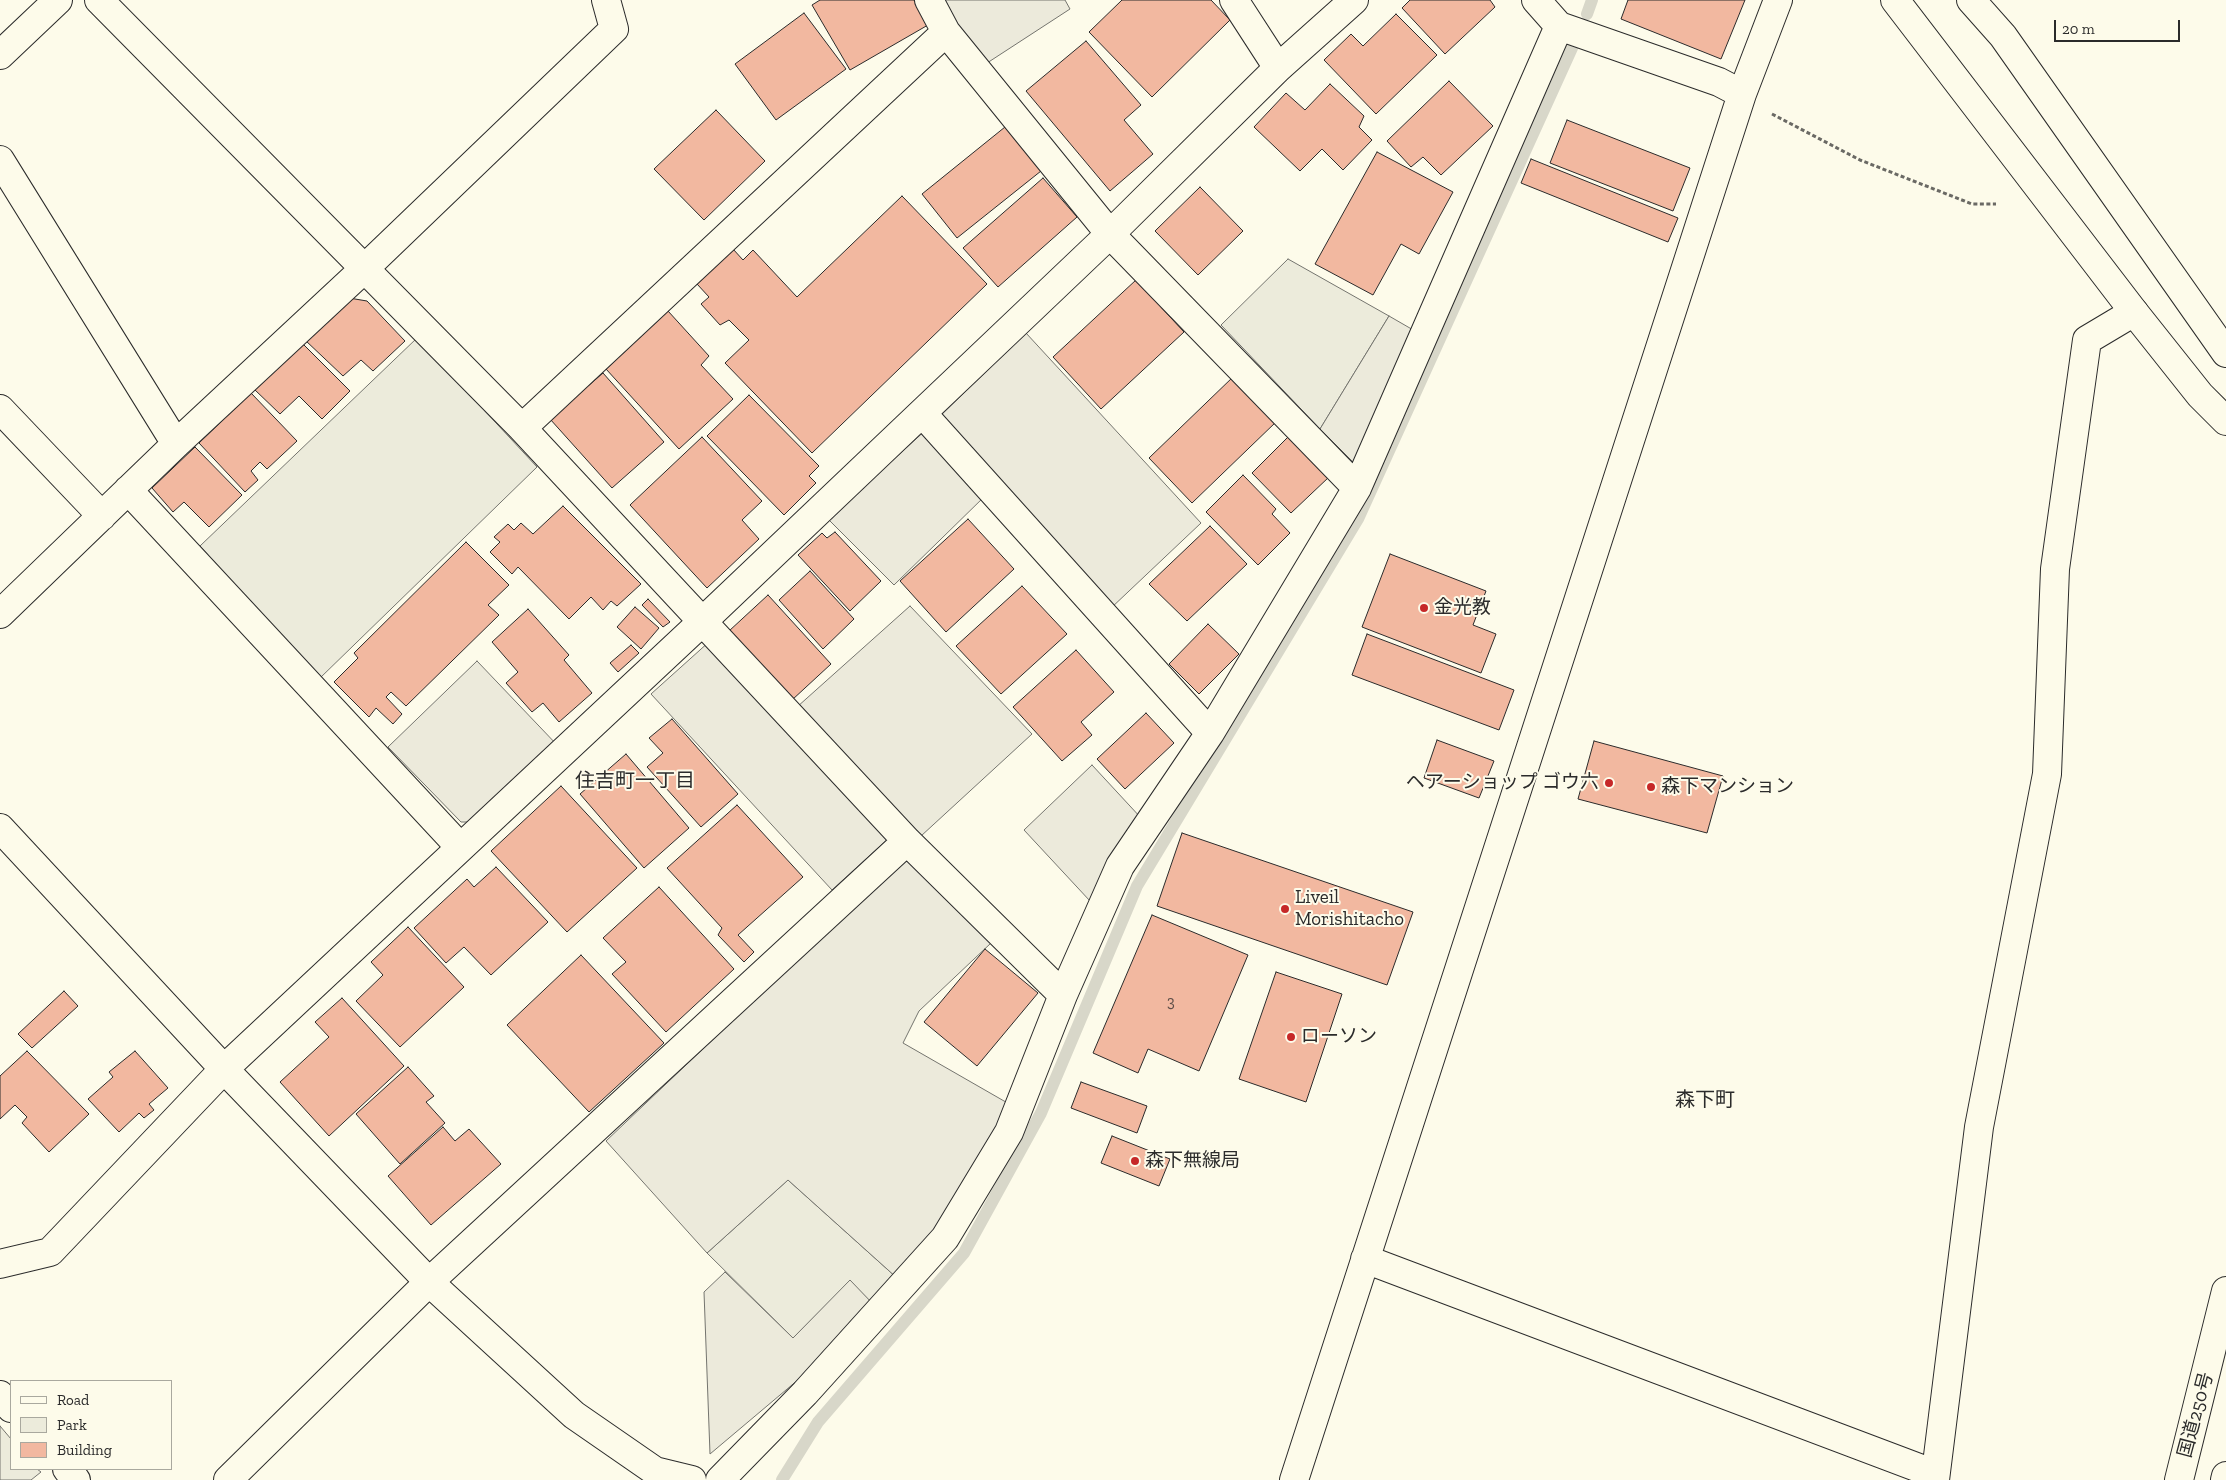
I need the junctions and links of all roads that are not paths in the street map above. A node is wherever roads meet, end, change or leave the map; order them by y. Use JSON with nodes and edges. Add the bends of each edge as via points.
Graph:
{"nodes":[{"id":1,"x":58,"y":0,"type":"edge"},
{"id":2,"x":98,"y":0,"type":"edge"},
{"id":3,"x":606,"y":0,"type":"edge"},
{"id":4,"x":929,"y":0,"type":"edge"},
{"id":5,"x":1234,"y":0,"type":"edge"},
{"id":6,"x":1354,"y":0,"type":"edge"},
{"id":7,"x":1536,"y":0,"type":"edge"},
{"id":8,"x":1778,"y":0,"type":"edge"},
{"id":9,"x":1894,"y":0,"type":"edge"},
{"id":10,"x":1971,"y":0,"type":"edge"},
{"id":11,"x":1559,"y":26,"type":"junction"},
{"id":12,"x":946,"y":32,"type":"junction"},
{"id":13,"x":0,"y":55,"type":"edge"},
{"id":14,"x":1278,"y":68,"type":"junction"},
{"id":15,"x":1742,"y":94,"type":"junction"},
{"id":16,"x":0,"y":160,"type":"edge"},
{"id":17,"x":1110,"y":234,"type":"junction"},
{"id":18,"x":2145,"y":236,"type":"junction"},
{"id":19,"x":364,"y":269,"type":"junction"},
{"id":20,"x":2134,"y":312,"type":"junction"},
{"id":21,"x":2226,"y":319,"type":"edge"},
{"id":22,"x":2226,"y":353,"type":"edge"},
{"id":23,"x":0,"y":409,"type":"edge"},
{"id":24,"x":922,"y":412,"type":"junction"},
{"id":25,"x":2226,"y":421,"type":"edge"},
{"id":26,"x":522,"y":428,"type":"junction"},
{"id":27,"x":176,"y":444,"type":"junction"},
{"id":28,"x":1356,"y":488,"type":"junction"},
{"id":29,"x":128,"y":490,"type":"junction"},
{"id":30,"x":102,"y":516,"type":"junction"},
{"id":31,"x":0,"y":614,"type":"edge"},
{"id":32,"x":703,"y":621,"type":"junction"},
{"id":33,"x":1210,"y":733,"type":"junction"},
{"id":34,"x":0,"y":828,"type":"edge"},
{"id":35,"x":907,"y":841,"type":"junction"},
{"id":36,"x":460,"y":848,"type":"junction"},
{"id":37,"x":1063,"y":995,"type":"junction"},
{"id":38,"x":224,"y":1069,"type":"junction"},
{"id":39,"x":1365,"y":1259,"type":"junction"},
{"id":40,"x":0,"y":1264,"type":"edge"},
{"id":41,"x":429,"y":1282,"type":"junction"},
{"id":42,"x":2226,"y":1291,"type":"edge"},
{"id":43,"x":0,"y":1395,"type":"edge"},
{"id":44,"x":10,"y":1407,"type":"edge"},
{"id":45,"x":68,"y":1470,"type":"edge"},
{"id":46,"x":2226,"y":1476,"type":"edge"},
{"id":47,"x":1935,"y":1477,"type":"edge"},
{"id":48,"x":76,"y":1480,"type":"edge"},
{"id":49,"x":228,"y":1480,"type":"edge"},
{"id":50,"x":692,"y":1480,"type":"edge"},
{"id":51,"x":720,"y":1480,"type":"edge"},
{"id":52,"x":1294,"y":1480,"type":"edge"},
{"id":53,"x":2179,"y":1480,"type":"edge"},
{"id":54,"x":2225,"y":1480,"type":"edge"}],
"edges":[{"from":1,"to":13,"type":"main road"},
{"from":2,"to":19,"type":"main road"},
{"from":3,"to":19,"type":"main road","via":[[614,28]]},
{"from":4,"to":12,"type":"main road"},
{"from":5,"to":14,"type":"main road"},
{"from":6,"to":14,"type":"main road"},
{"from":7,"to":11,"type":"main road"},
{"from":8,"to":15,"type":"main road"},
{"from":9,"to":20,"type":"main road"},
{"from":10,"to":18,"type":"main road","via":[[2003,36]]},
{"from":11,"to":15,"type":"main road","via":[[1719,82]]},
{"from":11,"to":28,"type":"main road"},
{"from":12,"to":17,"type":"main road"},
{"from":12,"to":26,"type":"main road"},
{"from":14,"to":17,"type":"main road"},
{"from":15,"to":39,"type":"main road"},
{"from":16,"to":27,"type":"main road"},
{"from":17,"to":24,"type":"main road"},
{"from":17,"to":28,"type":"main road"},
{"from":18,"to":21,"type":"main road","via":[[2175,257]]},
{"from":18,"to":22,"type":"main road"},
{"from":19,"to":26,"type":"main road"},
{"from":19,"to":27,"type":"main road"},
{"from":20,"to":25,"type":"main road","via":[[2200,395]]},
{"from":20,"to":47,"type":"main road","via":[[2087,340],[2055,569],[2047,774],[1979,1128]]},
{"from":23,"to":30,"type":"main road"},
{"from":24,"to":32,"type":"main road"},
{"from":24,"to":33,"type":"main road"},
{"from":26,"to":32,"type":"main road"},
{"from":27,"to":29,"type":"main road"},
{"from":28,"to":33,"type":"main road"},
{"from":29,"to":30,"type":"main road"},
{"from":29,"to":36,"type":"main road"},
{"from":30,"to":31,"type":"main road"},
{"from":32,"to":35,"type":"main road"},
{"from":32,"to":36,"type":"main road"},
{"from":33,"to":37,"type":"main road","via":[[1120,866]]},
{"from":34,"to":38,"type":"main road"},
{"from":35,"to":37,"type":"main road"},
{"from":35,"to":41,"type":"main road"},
{"from":36,"to":38,"type":"main road"},
{"from":37,"to":51,"type":"main road","via":[[1009,1132],[945,1238],[805,1393]]},
{"from":38,"to":40,"type":"main road","via":[[50,1252]]},
{"from":38,"to":41,"type":"main road"},
{"from":39,"to":47,"type":"main road"},
{"from":39,"to":52,"type":"main road"},
{"from":41,"to":49,"type":"main road"},
{"from":41,"to":50,"type":"main road","via":[[574,1415],[655,1471]]},
{"from":42,"to":53,"type":"main road","name":"国道250号"},
{"from":43,"to":44,"type":"main road"},
{"from":45,"to":48,"type":"main road"},
{"from":46,"to":54,"type":"main road"}]}
